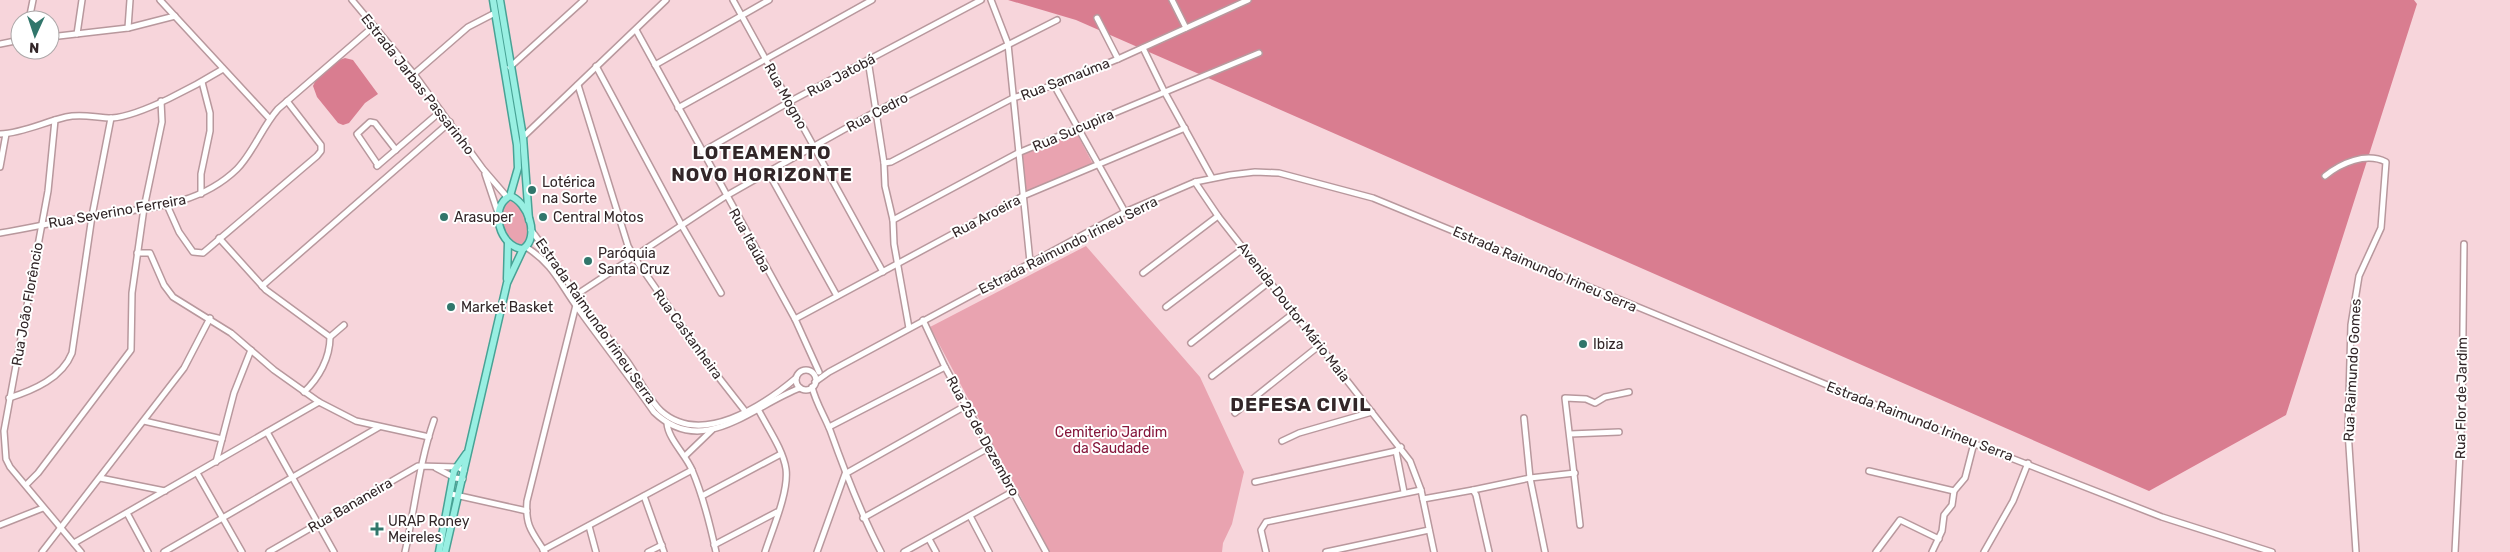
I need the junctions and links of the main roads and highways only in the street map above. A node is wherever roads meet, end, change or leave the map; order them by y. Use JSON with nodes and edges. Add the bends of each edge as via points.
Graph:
{"nodes":[{"id":1,"x":493,"y":0,"type":"edge"},
{"id":2,"x":500,"y":0,"type":"edge"},
{"id":3,"x":508,"y":196,"type":"junction"},
{"id":4,"x":529,"y":220,"type":"junction"},
{"id":5,"x":508,"y":243,"type":"junction"},
{"id":6,"x":524,"y":248,"type":"junction"},
{"id":7,"x":507,"y":284,"type":"junction"},
{"id":8,"x":468,"y":452,"type":"junction"},
{"id":9,"x":439,"y":552,"type":"edge"},
{"id":10,"x":445,"y":552,"type":"edge"}],
"edges":[{"from":1,"to":3,"type":"main road","via":[[517,145],[518,168]]},
{"from":2,"to":4,"type":"main road","via":[[523,137]]},
{"from":3,"to":4,"type":"main road","via":[[520,203]]},
{"from":3,"to":5,"type":"main road","via":[[498,214]]},
{"from":4,"to":6,"type":"main road","via":[[530,241]]},
{"from":5,"to":6,"type":"main road"},
{"from":5,"to":7,"type":"main road"},
{"from":6,"to":7,"type":"main road"},
{"from":7,"to":8,"type":"main road"},
{"from":8,"to":9,"type":"main road","via":[[455,468]]},
{"from":8,"to":10,"type":"main road"}]}
